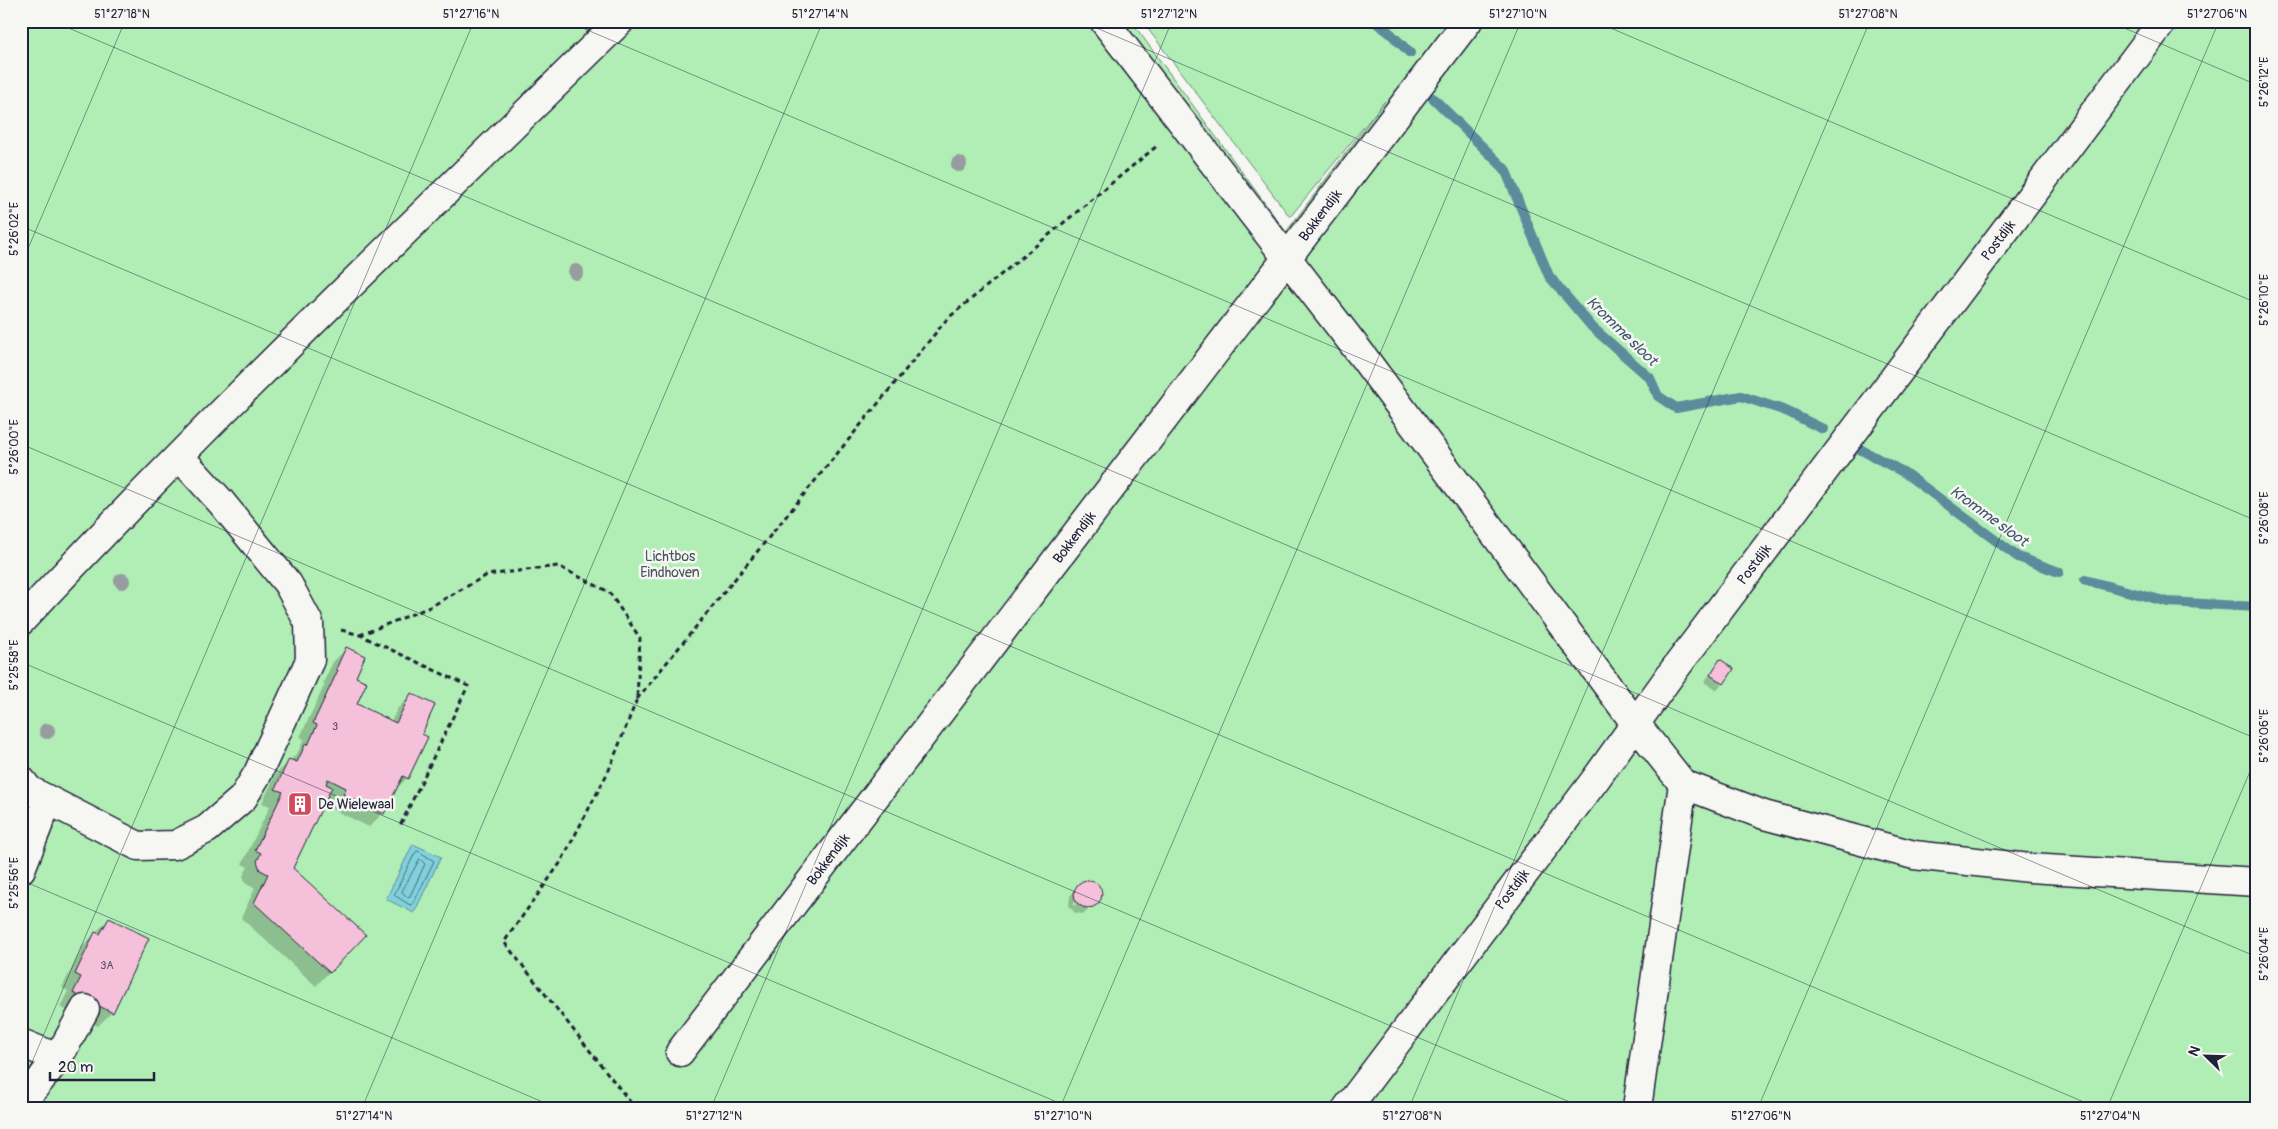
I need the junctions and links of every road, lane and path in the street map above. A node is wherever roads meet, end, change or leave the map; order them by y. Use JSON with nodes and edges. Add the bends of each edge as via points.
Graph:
{"nodes":[{"id":1,"x":620,"y":21,"type":"edge"},
{"id":2,"x":1104,"y":21,"type":"edge"},
{"id":3,"x":1468,"y":21,"type":"edge"},
{"id":4,"x":2163,"y":21,"type":"edge"},
{"id":5,"x":1183,"y":124,"type":"junction"},
{"id":6,"x":1287,"y":258,"type":"junction"},
{"id":7,"x":178,"y":456,"type":"junction"},
{"id":8,"x":21,"y":621,"type":"edge"},
{"id":9,"x":637,"y":699,"type":"junction"},
{"id":10,"x":1635,"y":723,"type":"junction"},
{"id":11,"x":21,"y":780,"type":"edge"},
{"id":12,"x":1683,"y":784,"type":"junction"},
{"id":13,"x":48,"y":800,"type":"junction"},
{"id":14,"x":400,"y":826,"type":"dead end"},
{"id":15,"x":21,"y":869,"type":"edge"},
{"id":16,"x":2257,"y":882,"type":"edge"},
{"id":17,"x":85,"y":1008,"type":"dead end"},
{"id":18,"x":21,"y":1043,"type":"edge"},
{"id":19,"x":680,"y":1052,"type":"dead end"},
{"id":20,"x":58,"y":1058,"type":"junction"},
{"id":21,"x":21,"y":1104,"type":"edge"},
{"id":22,"x":635,"y":1108,"type":"edge"},
{"id":23,"x":1347,"y":1108,"type":"edge"},
{"id":24,"x":1637,"y":1108,"type":"edge"}],
"edges":[{"from":1,"to":7,"type":"street"},
{"from":2,"to":5,"type":"street"},
{"from":3,"to":6,"type":"street","name":"Bokkendijk"},
{"from":4,"to":10,"type":"street","name":"Postdijk"},
{"from":5,"to":6,"type":"street"},
{"from":5,"to":9,"type":"path","via":[[947,319]]},
{"from":6,"to":10,"type":"street"},
{"from":6,"to":19,"type":"street","name":"Bokkendijk"},
{"from":7,"to":8,"type":"street"},
{"from":7,"to":13,"type":"street","via":[[221,502],[288,584],[309,623],[310,660],[258,773],[243,798],[207,829],[175,845],[138,846]]},
{"from":9,"to":14,"type":"path","via":[[640,638],[609,592],[558,566],[487,575],[430,607],[360,635],[468,686]]},
{"from":9,"to":22,"type":"path","via":[[609,770],[561,862],[504,942]]},
{"from":10,"to":12,"type":"street"},
{"from":10,"to":23,"type":"street","name":"Postdijk"},
{"from":11,"to":13,"type":"street","via":[[29,790]]},
{"from":12,"to":16,"type":"street","via":[[1764,814],[1914,855],[2030,868]]},
{"from":12,"to":24,"type":"street"},
{"from":13,"to":15,"type":"street"},
{"from":17,"to":20,"type":"street"},
{"from":18,"to":20,"type":"street"},
{"from":20,"to":21,"type":"street"}]}
